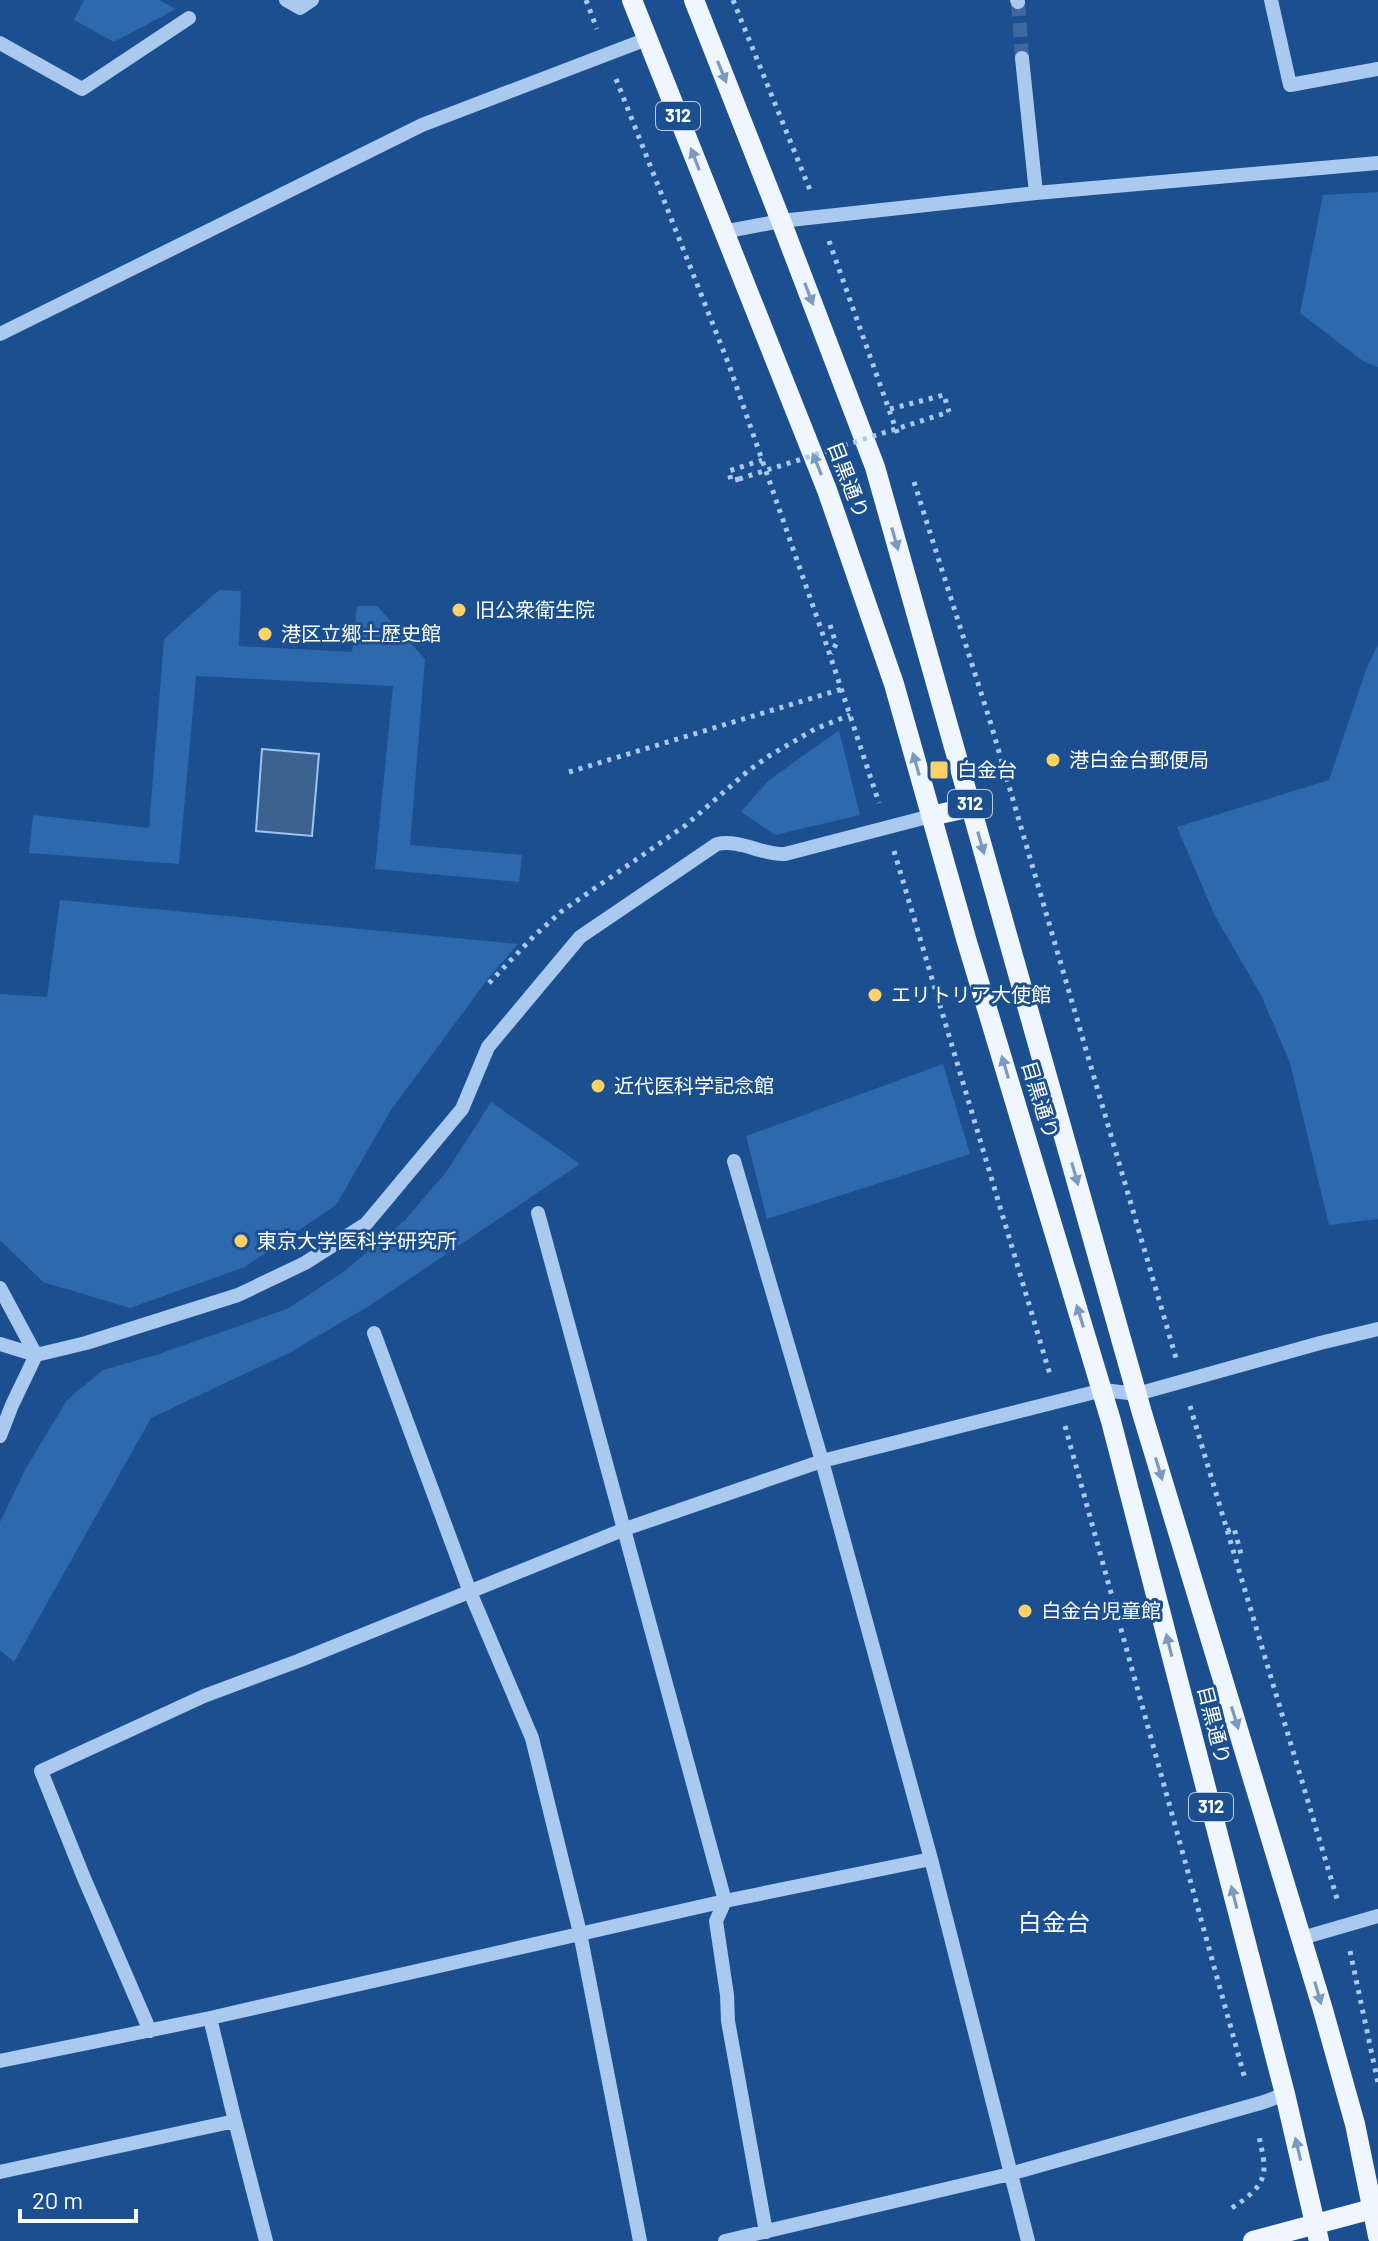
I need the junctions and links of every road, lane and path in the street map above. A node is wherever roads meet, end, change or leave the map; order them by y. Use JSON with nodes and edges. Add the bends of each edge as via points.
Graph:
{"nodes":[{"id":1,"x":286,"y":0,"type":"edge"},
{"id":2,"x":312,"y":0,"type":"edge"},
{"id":3,"x":586,"y":0,"type":"edge"},
{"id":4,"x":632,"y":0,"type":"edge"},
{"id":5,"x":694,"y":0,"type":"edge"},
{"id":6,"x":733,"y":0,"type":"edge"},
{"id":7,"x":1271,"y":0,"type":"edge"},
{"id":8,"x":189,"y":18,"type":"dead end"},
{"id":9,"x":647,"y":39,"type":"junction"},
{"id":10,"x":0,"y":43,"type":"edge"},
{"id":11,"x":606,"y":55,"type":"junction"},
{"id":12,"x":1022,"y":58,"type":"tunnel mouth"},
{"id":13,"x":1378,"y":69,"type":"edge"},
{"id":14,"x":1378,"y":163,"type":"edge"},
{"id":15,"x":1036,"y":193,"type":"junction"},
{"id":16,"x":820,"y":217,"type":"junction"},
{"id":17,"x":781,"y":221,"type":"junction"},
{"id":18,"x":723,"y":232,"type":"junction"},
{"id":19,"x":0,"y":334,"type":"edge"},
{"id":20,"x":890,"y":409,"type":"junction"},
{"id":21,"x":902,"y":446,"type":"dead end"},
{"id":22,"x":762,"y":460,"type":"junction"},
{"id":23,"x":911,"y":473,"type":"dead end"},
{"id":24,"x":830,"y":625,"type":"dead end"},
{"id":25,"x":830,"y":655,"type":"junction"},
{"id":26,"x":842,"y":689,"type":"junction"},
{"id":27,"x":850,"y":715,"type":"junction"},
{"id":28,"x":569,"y":772,"type":"dead end"},
{"id":29,"x":971,"y":807,"type":"junction"},
{"id":30,"x":931,"y":816,"type":"junction"},
{"id":31,"x":887,"y":827,"type":"junction"},
{"id":32,"x":489,"y":983,"type":"dead end"},
{"id":33,"x":734,"y":1161,"type":"dead end"},
{"id":34,"x":538,"y":1213,"type":"dead end"},
{"id":35,"x":0,"y":1288,"type":"edge"},
{"id":36,"x":1378,"y":1329,"type":"edge"},
{"id":37,"x":374,"y":1333,"type":"dead end"},
{"id":38,"x":0,"y":1344,"type":"edge"},
{"id":39,"x":36,"y":1355,"type":"junction"},
{"id":40,"x":1183,"y":1381,"type":"junction"},
{"id":41,"x":1103,"y":1390,"type":"junction"},
{"id":42,"x":1137,"y":1394,"type":"junction"},
{"id":43,"x":1058,"y":1401,"type":"junction"},
{"id":44,"x":0,"y":1436,"type":"edge"},
{"id":45,"x":822,"y":1461,"type":"junction"},
{"id":46,"x":625,"y":1529,"type":"junction"},
{"id":47,"x":1227,"y":1531,"type":"junction"},
{"id":48,"x":1241,"y":1554,"type":"dead end"},
{"id":49,"x":470,"y":1592,"type":"junction"},
{"id":50,"x":931,"y":1859,"type":"junction"},
{"id":51,"x":725,"y":1901,"type":"junction"},
{"id":52,"x":1378,"y":1916,"type":"edge"},
{"id":53,"x":1345,"y":1925,"type":"junction"},
{"id":54,"x":580,"y":1933,"type":"junction"},
{"id":55,"x":1302,"y":1938,"type":"junction"},
{"id":56,"x":210,"y":2018,"type":"junction"},
{"id":57,"x":150,"y":2031,"type":"junction"},
{"id":58,"x":0,"y":2061,"type":"edge"},
{"id":59,"x":1378,"y":2083,"type":"edge"},
{"id":60,"x":1285,"y":2094,"type":"junction"},
{"id":61,"x":1252,"y":2106,"type":"junction"},
{"id":62,"x":235,"y":2121,"type":"junction"},
{"id":63,"x":0,"y":2172,"type":"edge"},
{"id":64,"x":1010,"y":2174,"type":"junction"},
{"id":65,"x":1232,"y":2208,"type":"dead end"},
{"id":66,"x":1372,"y":2209,"type":"junction"},
{"id":67,"x":766,"y":2232,"type":"junction"},
{"id":68,"x":1317,"y":2233,"type":"edge"},
{"id":69,"x":1378,"y":2236,"type":"edge"},
{"id":70,"x":266,"y":2241,"type":"edge"},
{"id":71,"x":640,"y":2241,"type":"edge"},
{"id":72,"x":725,"y":2241,"type":"edge"},
{"id":73,"x":1028,"y":2241,"type":"edge"},
{"id":74,"x":1253,"y":2241,"type":"edge"}],
"edges":[{"from":1,"to":2,"type":"street","via":[[300,8]]},
{"from":3,"to":11,"type":"path"},
{"from":4,"to":9,"type":"main road","name":"目黒通り","number":"312"},
{"from":5,"to":17,"type":"main road","name":"目黒通り","number":"312","one_way":true},
{"from":6,"to":16,"type":"path"},
{"from":7,"to":13,"type":"street","via":[[1290,85]]},
{"from":8,"to":10,"type":"street","via":[[82,89]]},
{"from":9,"to":11,"type":"street"},
{"from":18,"to":9,"type":"main road","name":"目黒通り","number":"312","one_way":true},
{"from":11,"to":19,"type":"street","via":[[422,125]]},
{"from":11,"to":22,"type":"path"},
{"from":12,"to":15,"type":"street"},
{"from":14,"to":15,"type":"street"},
{"from":15,"to":16,"type":"street"},
{"from":16,"to":17,"type":"street"},
{"from":16,"to":20,"type":"path"},
{"from":17,"to":18,"type":"street"},
{"from":17,"to":29,"type":"main road","name":"目黒通り","number":"312","one_way":true,"via":[[875,467]]},
{"from":30,"to":18,"type":"main road","name":"目黒通り","number":"312","one_way":true,"via":[[894,684],[827,490]]},
{"from":20,"to":21,"type":"path"},
{"from":20,"to":22,"type":"path","bridge":true,"via":[[944,395],[949,412],[731,481],[729,471]]},
{"from":22,"to":25,"type":"path"},
{"from":23,"to":40,"type":"path","via":[[990,721]]},
{"from":24,"to":25,"type":"path","via":[[836,644]]},
{"from":25,"to":26,"type":"path"},
{"from":26,"to":27,"type":"path"},
{"from":26,"to":28,"type":"path"},
{"from":27,"to":31,"type":"path"},
{"from":27,"to":32,"type":"path","via":[[815,729],[748,771],[686,825],[562,911]]},
{"from":29,"to":30,"type":"main road"},
{"from":29,"to":42,"type":"main road","name":"目黒通り","number":"312","one_way":true},
{"from":30,"to":31,"type":"street"},
{"from":41,"to":30,"type":"main road","name":"目黒通り","number":"312","one_way":true},
{"from":31,"to":39,"type":"street","via":[[785,854],[717,844],[580,937],[488,1047],[462,1109],[366,1224],[305,1263],[238,1295]]},
{"from":31,"to":43,"type":"path"},
{"from":33,"to":45,"type":"street"},
{"from":34,"to":46,"type":"street"},
{"from":35,"to":39,"type":"street"},
{"from":36,"to":40,"type":"street"},
{"from":37,"to":49,"type":"street"},
{"from":38,"to":39,"type":"street"},
{"from":39,"to":44,"type":"street"},
{"from":40,"to":42,"type":"street"},
{"from":40,"to":47,"type":"path"},
{"from":41,"to":42,"type":"street"},
{"from":41,"to":43,"type":"street"},
{"from":60,"to":41,"type":"main road","name":"目黒通り","number":"312","one_way":true},
{"from":42,"to":55,"type":"main road","name":"目黒通り","number":"312","one_way":true},
{"from":43,"to":45,"type":"street"},
{"from":43,"to":61,"type":"path"},
{"from":45,"to":46,"type":"street"},
{"from":45,"to":50,"type":"street"},
{"from":46,"to":49,"type":"street"},
{"from":46,"to":51,"type":"street"},
{"from":47,"to":48,"type":"path","via":[[1234,1528]]},
{"from":47,"to":53,"type":"path"},
{"from":49,"to":54,"type":"street","via":[[532,1738]]},
{"from":49,"to":57,"type":"street","via":[[204,1696],[41,1771]]},
{"from":50,"to":51,"type":"street"},
{"from":50,"to":64,"type":"street"},
{"from":51,"to":54,"type":"street"},
{"from":51,"to":67,"type":"street","via":[[716,1921],[728,2021]]},
{"from":52,"to":53,"type":"street"},
{"from":53,"to":55,"type":"street"},
{"from":53,"to":59,"type":"path"},
{"from":54,"to":56,"type":"street"},
{"from":54,"to":71,"type":"street"},
{"from":55,"to":66,"type":"main road","name":"目黒通り","number":"312","one_way":true,"via":[[1355,2124]]},
{"from":56,"to":57,"type":"street"},
{"from":56,"to":62,"type":"street"},
{"from":57,"to":58,"type":"street"},
{"from":60,"to":61,"type":"street"},
{"from":68,"to":60,"type":"main road","name":"目黒通り","number":"312","one_way":true},
{"from":61,"to":64,"type":"street"},
{"from":61,"to":65,"type":"path","via":[[1265,2162],[1262,2181]]},
{"from":62,"to":63,"type":"street"},
{"from":62,"to":70,"type":"street"},
{"from":64,"to":67,"type":"street"},
{"from":64,"to":73,"type":"street"},
{"from":66,"to":68,"type":"main road"},
{"from":66,"to":69,"type":"main road","name":"目黒通り","number":"312"},
{"from":67,"to":72,"type":"street"},
{"from":68,"to":74,"type":"main road"}]}
